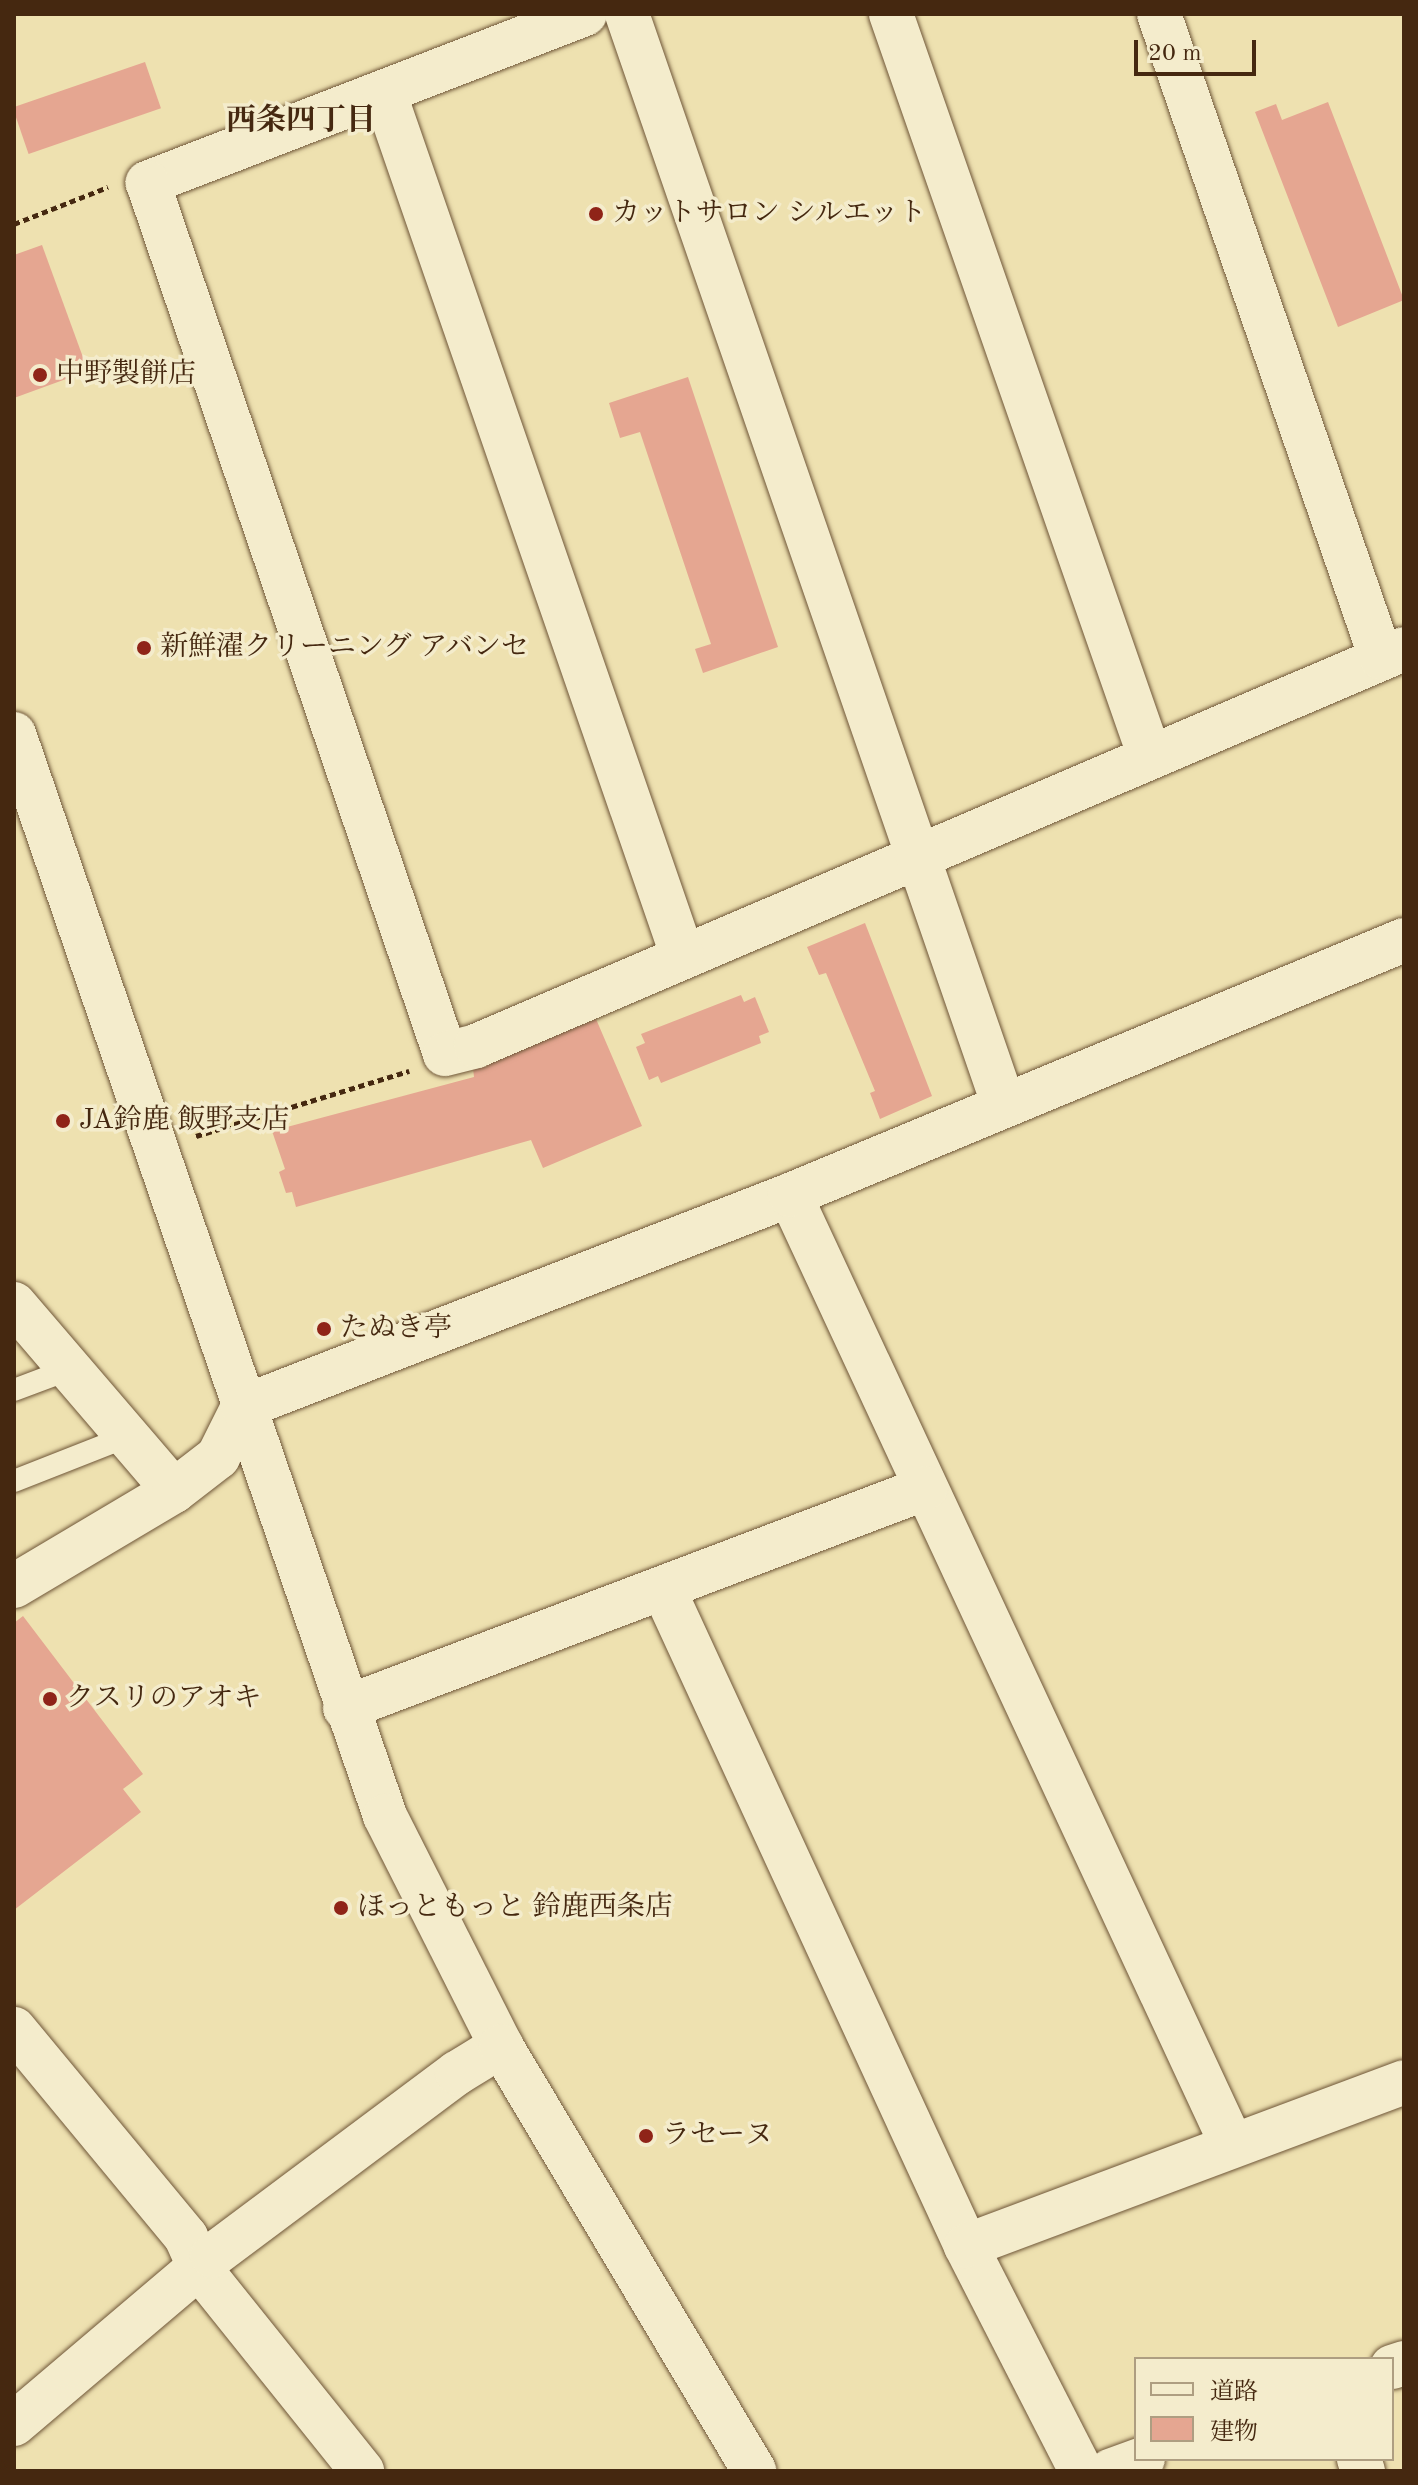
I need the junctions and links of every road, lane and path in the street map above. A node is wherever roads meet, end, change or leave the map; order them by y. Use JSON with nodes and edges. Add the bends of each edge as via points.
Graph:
{"nodes":[{"id":1,"x":585,"y":14,"type":"edge"},
{"id":2,"x":627,"y":14,"type":"edge"},
{"id":3,"x":891,"y":14,"type":"edge"},
{"id":4,"x":1159,"y":14,"type":"edge"},
{"id":5,"x":384,"y":92,"type":"junction"},
{"id":6,"x":148,"y":183,"type":"junction"},
{"id":7,"x":14,"y":224,"type":"edge"},
{"id":8,"x":1392,"y":654,"type":"edge"},
{"id":9,"x":14,"y":734,"type":"edge"},
{"id":10,"x":1149,"y":754,"type":"junction"},
{"id":11,"x":919,"y":853,"type":"junction"},
{"id":12,"x":1404,"y":940,"type":"edge"},
{"id":13,"x":682,"y":954,"type":"junction"},
{"id":14,"x":445,"y":1054,"type":"junction"},
{"id":15,"x":1004,"y":1106,"type":"junction"},
{"id":16,"x":186,"y":1139,"type":"dead end"},
{"id":17,"x":790,"y":1195,"type":"junction"},
{"id":18,"x":14,"y":1304,"type":"edge"},
{"id":19,"x":70,"y":1369,"type":"junction"},
{"id":20,"x":14,"y":1390,"type":"edge"},
{"id":21,"x":243,"y":1407,"type":"junction"},
{"id":22,"x":128,"y":1436,"type":"junction"},
{"id":23,"x":14,"y":1481,"type":"edge"},
{"id":24,"x":926,"y":1488,"type":"junction"},
{"id":25,"x":174,"y":1491,"type":"junction"},
{"id":26,"x":14,"y":1586,"type":"edge"},
{"id":27,"x":663,"y":1588,"type":"junction"},
{"id":28,"x":345,"y":1708,"type":"junction"},
{"id":29,"x":14,"y":2029,"type":"edge"},
{"id":30,"x":501,"y":2046,"type":"junction"},
{"id":31,"x":1404,"y":2082,"type":"edge"},
{"id":32,"x":1232,"y":2145,"type":"junction"},
{"id":33,"x":966,"y":2246,"type":"junction"},
{"id":34,"x":201,"y":2270,"type":"junction"},
{"id":35,"x":14,"y":2424,"type":"edge"},
{"id":36,"x":1138,"y":2461,"type":"edge"},
{"id":37,"x":362,"y":2471,"type":"edge"},
{"id":38,"x":754,"y":2471,"type":"edge"},
{"id":39,"x":1081,"y":2471,"type":"edge"},
{"id":40,"x":1110,"y":2471,"type":"edge"}],
"edges":[{"from":1,"to":5,"type":"street"},
{"from":2,"to":11,"type":"street"},
{"from":3,"to":10,"type":"street"},
{"from":4,"to":8,"type":"street"},
{"from":5,"to":6,"type":"street"},
{"from":5,"to":13,"type":"street"},
{"from":6,"to":7,"type":"path","via":[[126,180]]},
{"from":6,"to":14,"type":"street"},
{"from":8,"to":10,"type":"street"},
{"from":9,"to":21,"type":"street"},
{"from":10,"to":11,"type":"street"},
{"from":11,"to":13,"type":"street","via":[[789,913]]},
{"from":11,"to":15,"type":"street"},
{"from":12,"to":15,"type":"street"},
{"from":13,"to":14,"type":"street","via":[[476,1046]]},
{"from":14,"to":16,"type":"path","via":[[434,1063]]},
{"from":15,"to":17,"type":"street"},
{"from":17,"to":21,"type":"street"},
{"from":17,"to":24,"type":"street"},
{"from":18,"to":19,"type":"street"},
{"from":19,"to":20,"type":"lane"},
{"from":19,"to":22,"type":"street"},
{"from":21,"to":25,"type":"street","via":[[218,1457]]},
{"from":21,"to":28,"type":"street"},
{"from":22,"to":23,"type":"lane"},
{"from":22,"to":25,"type":"street"},
{"from":24,"to":27,"type":"street"},
{"from":24,"to":32,"type":"street"},
{"from":25,"to":26,"type":"street"},
{"from":27,"to":28,"type":"street"},
{"from":27,"to":33,"type":"street"},
{"from":28,"to":30,"type":"street","via":[[391,1828]]},
{"from":29,"to":34,"type":"street","via":[[186,2237]]},
{"from":30,"to":34,"type":"street","via":[[457,2073],[212,2256]]},
{"from":30,"to":38,"type":"street"},
{"from":31,"to":32,"type":"street"},
{"from":32,"to":33,"type":"street"},
{"from":33,"to":39,"type":"street"},
{"from":34,"to":35,"type":"street"},
{"from":34,"to":37,"type":"street"},
{"from":36,"to":40,"type":"street"}]}
